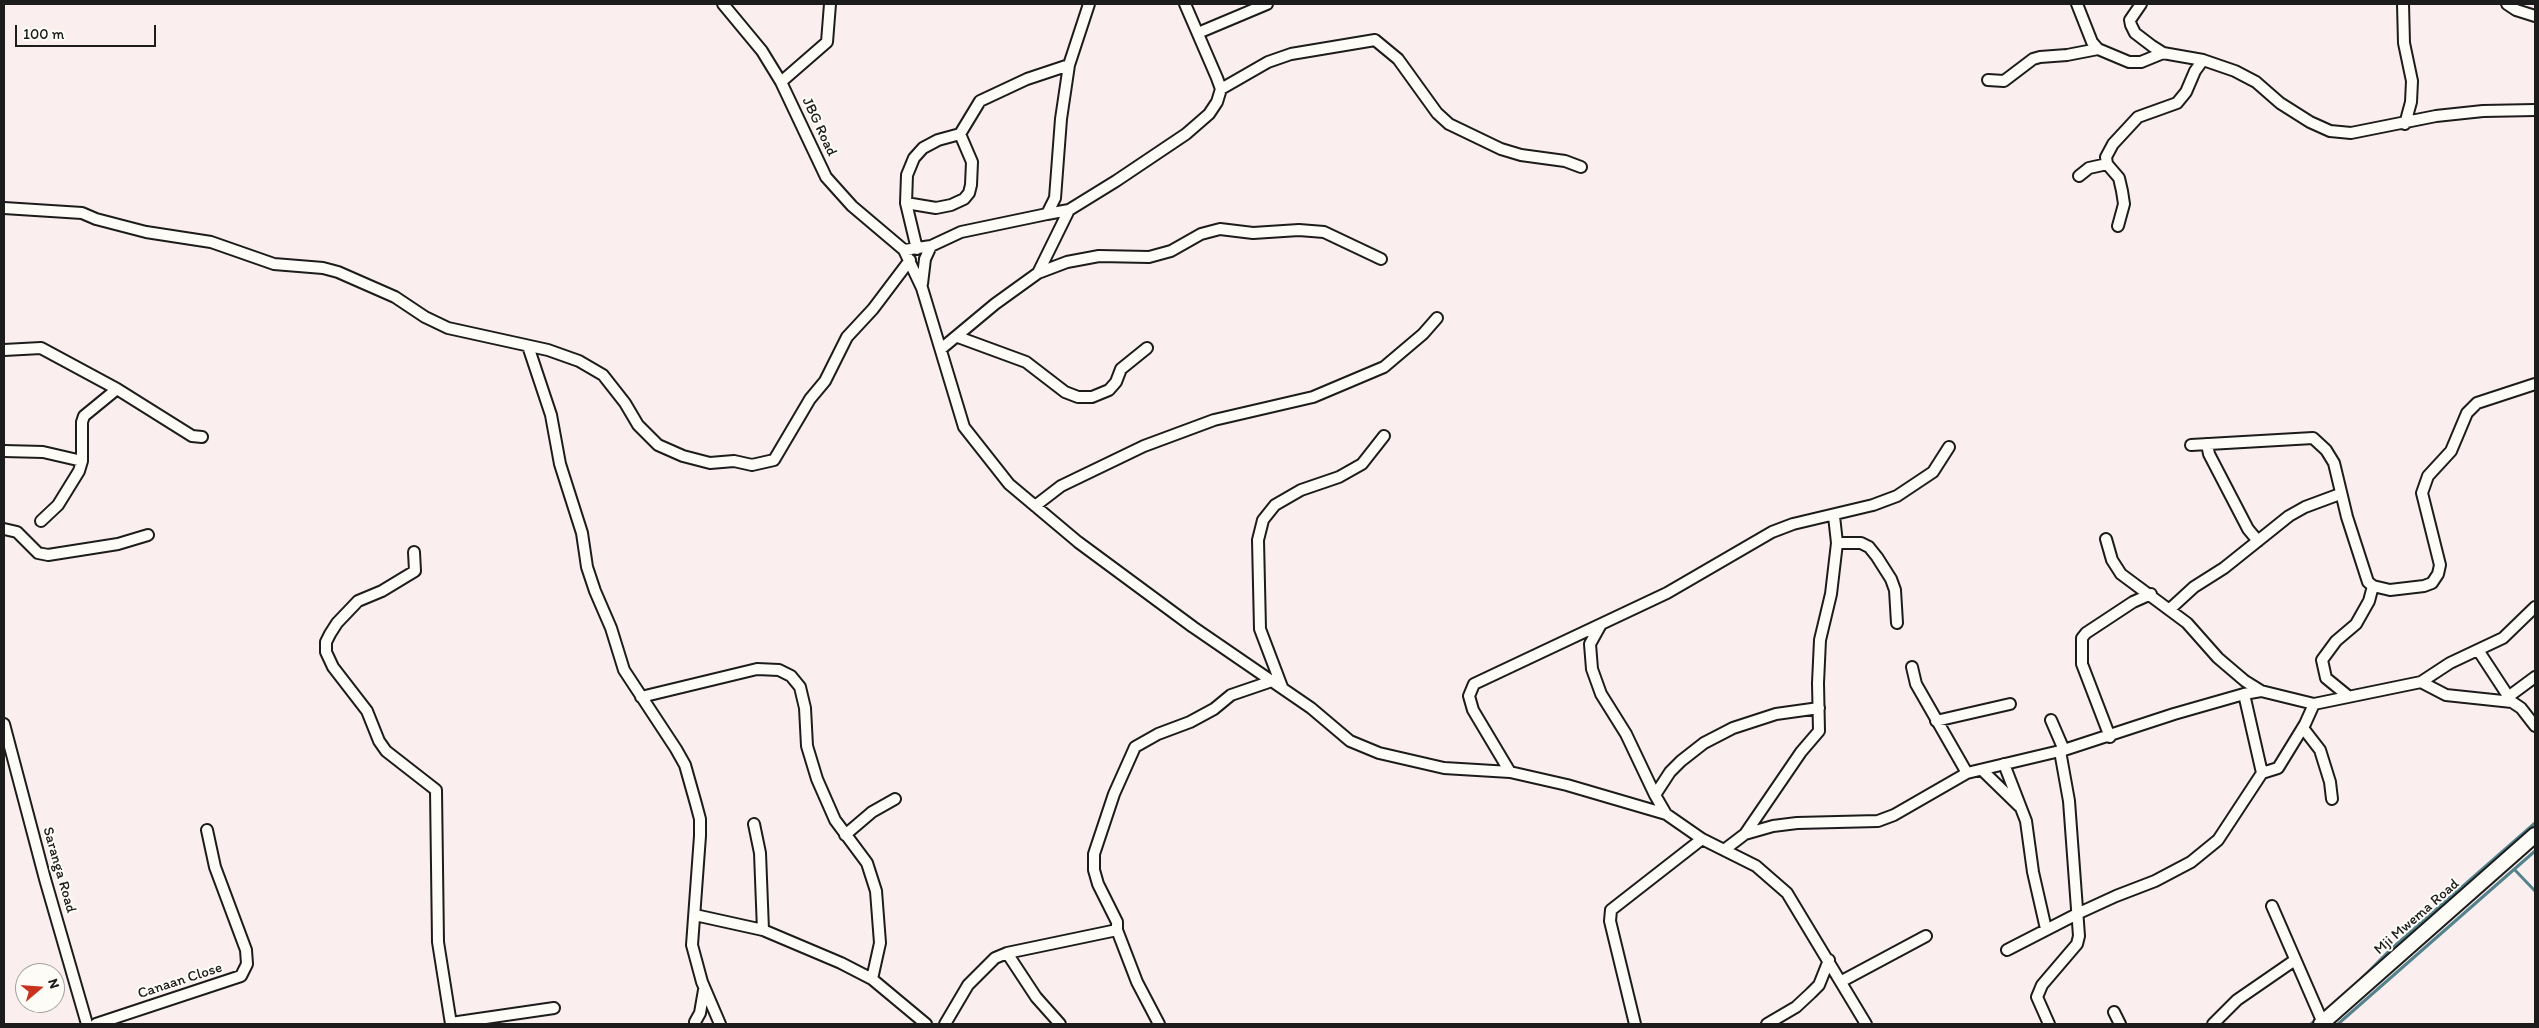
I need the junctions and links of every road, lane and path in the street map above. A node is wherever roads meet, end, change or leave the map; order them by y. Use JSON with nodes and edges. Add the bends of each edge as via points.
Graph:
{"nodes":[{"id":1,"x":723,"y":4,"type":"edge"},
{"id":2,"x":830,"y":4,"type":"edge"},
{"id":3,"x":1089,"y":4,"type":"edge"},
{"id":4,"x":1185,"y":4,"type":"edge"},
{"id":5,"x":1267,"y":4,"type":"edge"},
{"id":6,"x":2077,"y":4,"type":"edge"},
{"id":7,"x":2141,"y":4,"type":"edge"},
{"id":8,"x":2403,"y":4,"type":"edge"},
{"id":9,"x":2507,"y":4,"type":"edge"},
{"id":10,"x":2535,"y":16,"type":"edge"},
{"id":11,"x":1198,"y":33,"type":"junction"},
{"id":12,"x":2098,"y":49,"type":"junction"},
{"id":13,"x":2163,"y":53,"type":"junction"},
{"id":14,"x":2203,"y":60,"type":"junction"},
{"id":15,"x":1069,"y":65,"type":"junction"},
{"id":16,"x":1988,"y":80,"type":"dead end"},
{"id":17,"x":781,"y":82,"type":"junction"},
{"id":18,"x":1221,"y":89,"type":"junction"},
{"id":19,"x":2535,"y":110,"type":"edge"},
{"id":20,"x":2405,"y":124,"type":"junction"},
{"id":21,"x":960,"y":134,"type":"junction"},
{"id":22,"x":2107,"y":164,"type":"junction"},
{"id":23,"x":1581,"y":167,"type":"dead end"},
{"id":24,"x":2080,"y":176,"type":"dead end"},
{"id":25,"x":906,"y":204,"type":"junction"},
{"id":26,"x":4,"y":208,"type":"edge"},
{"id":27,"x":1069,"y":210,"type":"junction"},
{"id":28,"x":1047,"y":214,"type":"junction"},
{"id":29,"x":2118,"y":226,"type":"dead end"},
{"id":30,"x":931,"y":246,"type":"junction"},
{"id":31,"x":904,"y":250,"type":"junction"},
{"id":32,"x":917,"y":250,"type":"junction"},
{"id":33,"x":1381,"y":259,"type":"dead end"},
{"id":34,"x":910,"y":260,"type":"junction"},
{"id":35,"x":1038,"y":273,"type":"junction"},
{"id":36,"x":922,"y":288,"type":"junction"},
{"id":37,"x":1437,"y":318,"type":"dead end"},
{"id":38,"x":958,"y":337,"type":"junction"},
{"id":39,"x":528,"y":346,"type":"junction"},
{"id":40,"x":1147,"y":348,"type":"dead end"},
{"id":41,"x":941,"y":349,"type":"junction"},
{"id":42,"x":4,"y":350,"type":"edge"},
{"id":43,"x":2535,"y":384,"type":"edge"},
{"id":44,"x":117,"y":388,"type":"junction"},
{"id":45,"x":1384,"y":436,"type":"dead end"},
{"id":46,"x":202,"y":437,"type":"dead end"},
{"id":47,"x":2207,"y":444,"type":"junction"},
{"id":48,"x":2191,"y":445,"type":"dead end"},
{"id":49,"x":1949,"y":447,"type":"dead end"},
{"id":50,"x":4,"y":451,"type":"edge"},
{"id":51,"x":82,"y":461,"type":"junction"},
{"id":52,"x":2340,"y":494,"type":"junction"},
{"id":53,"x":1035,"y":506,"type":"junction"},
{"id":54,"x":1834,"y":516,"type":"junction"},
{"id":55,"x":41,"y":521,"type":"dead end"},
{"id":56,"x":4,"y":529,"type":"edge"},
{"id":57,"x":148,"y":535,"type":"dead end"},
{"id":58,"x":2106,"y":539,"type":"dead end"},
{"id":59,"x":2258,"y":541,"type":"junction"},
{"id":60,"x":1837,"y":543,"type":"junction"},
{"id":61,"x":414,"y":552,"type":"dead end"},
{"id":62,"x":2374,"y":586,"type":"junction"},
{"id":63,"x":2151,"y":594,"type":"junction"},
{"id":64,"x":2535,"y":608,"type":"edge"},
{"id":65,"x":2170,"y":609,"type":"junction"},
{"id":66,"x":1897,"y":624,"type":"dead end"},
{"id":67,"x":1600,"y":626,"type":"junction"},
{"id":68,"x":2478,"y":650,"type":"junction"},
{"id":69,"x":1912,"y":667,"type":"dead end"},
{"id":70,"x":2535,"y":677,"type":"edge"},
{"id":71,"x":1272,"y":681,"type":"junction"},
{"id":72,"x":2421,"y":682,"type":"junction"},
{"id":73,"x":1282,"y":687,"type":"junction"},
{"id":74,"x":2261,"y":691,"type":"junction"},
{"id":75,"x":2244,"y":694,"type":"junction"},
{"id":76,"x":2348,"y":696,"type":"junction"},
{"id":77,"x":641,"y":697,"type":"junction"},
{"id":78,"x":2510,"y":700,"type":"junction"},
{"id":79,"x":2010,"y":704,"type":"dead end"},
{"id":80,"x":2314,"y":704,"type":"junction"},
{"id":81,"x":1819,"y":708,"type":"junction"},
{"id":82,"x":2051,"y":720,"type":"dead end"},
{"id":83,"x":1936,"y":721,"type":"junction"},
{"id":84,"x":4,"y":724,"type":"edge"},
{"id":85,"x":2535,"y":726,"type":"edge"},
{"id":86,"x":2303,"y":728,"type":"junction"},
{"id":87,"x":2110,"y":737,"type":"junction"},
{"id":88,"x":2062,"y":751,"type":"junction"},
{"id":89,"x":2004,"y":764,"type":"junction"},
{"id":90,"x":1982,"y":770,"type":"junction"},
{"id":91,"x":1510,"y":772,"type":"junction"},
{"id":92,"x":2262,"y":773,"type":"junction"},
{"id":93,"x":1967,"y":774,"type":"junction"},
{"id":94,"x":1654,"y":795,"type":"junction"},
{"id":95,"x":895,"y":799,"type":"dead end"},
{"id":96,"x":2332,"y":799,"type":"dead end"},
{"id":97,"x":2023,"y":811,"type":"junction"},
{"id":98,"x":1666,"y":814,"type":"junction"},
{"id":99,"x":754,"y":824,"type":"dead end"},
{"id":100,"x":207,"y":830,"type":"dead end"},
{"id":101,"x":845,"y":834,"type":"junction"},
{"id":102,"x":1745,"y":834,"type":"junction"},
{"id":103,"x":2535,"y":835,"type":"edge"},
{"id":104,"x":1702,"y":839,"type":"junction"},
{"id":105,"x":1724,"y":850,"type":"junction"},
{"id":106,"x":2272,"y":906,"type":"dead end"},
{"id":107,"x":2079,"y":913,"type":"junction"},
{"id":108,"x":695,"y":915,"type":"junction"},
{"id":109,"x":2046,"y":929,"type":"junction"},
{"id":110,"x":763,"y":930,"type":"junction"},
{"id":111,"x":1117,"y":930,"type":"junction"},
{"id":112,"x":1926,"y":936,"type":"dead end"},
{"id":113,"x":2008,"y":950,"type":"dead end"},
{"id":114,"x":1007,"y":953,"type":"junction"},
{"id":115,"x":1828,"y":960,"type":"junction"},
{"id":116,"x":2295,"y":960,"type":"junction"},
{"id":117,"x":872,"y":980,"type":"junction"},
{"id":118,"x":1842,"y":981,"type":"junction"},
{"id":119,"x":705,"y":989,"type":"junction"},
{"id":120,"x":554,"y":1008,"type":"dead end"},
{"id":121,"x":713,"y":1010,"type":"junction"},
{"id":122,"x":2114,"y":1012,"type":"dead end"},
{"id":123,"x":694,"y":1023,"type":"edge"},
{"id":124,"x":87,"y":1024,"type":"edge"},
{"id":125,"x":96,"y":1024,"type":"edge"},
{"id":126,"x":451,"y":1024,"type":"edge"},
{"id":127,"x":720,"y":1024,"type":"edge"},
{"id":128,"x":926,"y":1024,"type":"edge"},
{"id":129,"x":945,"y":1024,"type":"edge"},
{"id":130,"x":1060,"y":1024,"type":"edge"},
{"id":131,"x":1159,"y":1024,"type":"edge"},
{"id":132,"x":1636,"y":1024,"type":"edge"},
{"id":133,"x":1767,"y":1024,"type":"edge"},
{"id":134,"x":1866,"y":1024,"type":"edge"},
{"id":135,"x":2049,"y":1024,"type":"edge"},
{"id":136,"x":2120,"y":1024,"type":"edge"},
{"id":137,"x":2213,"y":1024,"type":"edge"},
{"id":138,"x":2322,"y":1024,"type":"edge"}],
"edges":[{"from":1,"to":17,"type":"street","name":"JBG Road","via":[[762,50]]},
{"from":2,"to":17,"type":"street","via":[[827,42]]},
{"from":3,"to":15,"type":"street"},
{"from":4,"to":11,"type":"street"},
{"from":5,"to":11,"type":"street"},
{"from":6,"to":12,"type":"street"},
{"from":7,"to":13,"type":"street","via":[[2130,25],[2134,33]]},
{"from":8,"to":20,"type":"street","via":[[2404,43],[2412,82]]},
{"from":9,"to":10,"type":"street"},
{"from":11,"to":18,"type":"street"},
{"from":12,"to":13,"type":"street","via":[[2129,62],[2141,62]]},
{"from":12,"to":16,"type":"street","via":[[2040,56],[2004,81]]},
{"from":13,"to":14,"type":"street"},
{"from":14,"to":20,"type":"street","via":[[2256,82],[2280,103],[2330,131],[2351,133]]},
{"from":14,"to":22,"type":"street","via":[[2177,103],[2138,117],[2125,129],[2106,157]]},
{"from":15,"to":21,"type":"street","via":[[1027,79],[980,101]]},
{"from":15,"to":28,"type":"street","via":[[1055,198]]},
{"from":17,"to":31,"type":"street","name":"JBG Road","via":[[826,177],[852,206]]},
{"from":18,"to":23,"type":"street","via":[[1268,62],[1291,54],[1375,40],[1398,59],[1437,113],[1449,124],[1501,149]]},
{"from":18,"to":27,"type":"street","via":[[1209,114],[1186,134]]},
{"from":19,"to":20,"type":"street","via":[[2436,116]]},
{"from":21,"to":25,"type":"street","via":[[922,148],[914,158],[907,175]]},
{"from":21,"to":25,"type":"street","via":[[972,162],[969,193],[951,205],[936,208]]},
{"from":22,"to":24,"type":"street","via":[[2089,168]]},
{"from":22,"to":29,"type":"street","via":[[2119,178],[2122,190],[2124,204]]},
{"from":25,"to":32,"type":"street"},
{"from":26,"to":39,"type":"street","via":[[82,213],[146,232],[211,242],[274,264],[323,268],[389,294],[448,328]]},
{"from":27,"to":28,"type":"street"},
{"from":27,"to":35,"type":"street"},
{"from":28,"to":30,"type":"street","via":[[962,232]]},
{"from":30,"to":32,"type":"street"},
{"from":30,"to":36,"type":"street","via":[[922,272]]},
{"from":31,"to":32,"type":"street"},
{"from":31,"to":34,"type":"street","name":"JBG Road"},
{"from":33,"to":35,"type":"street","via":[[1324,232],[1253,233],[1220,229],[1149,257],[1099,256],[1067,262]]},
{"from":34,"to":36,"type":"street","name":"JBG Road"},
{"from":34,"to":39,"type":"street","via":[[847,337],[825,381],[810,399],[774,460],[764,463],[710,463],[658,445],[638,425],[603,376],[580,361]]},
{"from":35,"to":38,"type":"street","via":[[995,304]]},
{"from":36,"to":41,"type":"street","name":"JBG Road"},
{"from":37,"to":53,"type":"street","via":[[1384,367],[1313,397],[1214,420],[1144,446],[1062,486]]},
{"from":38,"to":40,"type":"street","via":[[1026,362],[1065,392],[1078,397],[1092,397],[1109,390],[1121,369]]},
{"from":38,"to":41,"type":"street"},
{"from":39,"to":77,"type":"street","via":[[551,415],[560,464],[582,533],[595,592],[624,670]]},
{"from":41,"to":53,"type":"street","name":"JBG Road","via":[[964,427],[1009,484]]},
{"from":42,"to":44,"type":"street","via":[[41,348]]},
{"from":43,"to":62,"type":"street","via":[[2478,403],[2467,413],[2451,450],[2423,484],[2425,507],[2440,565],[2432,583],[2390,590]]},
{"from":44,"to":46,"type":"street","via":[[192,436]]},
{"from":44,"to":51,"type":"street","via":[[84,416]]},
{"from":45,"to":73,"type":"street","via":[[1362,464],[1339,477],[1301,490],[1275,505],[1263,520],[1258,540],[1260,629]]},
{"from":47,"to":48,"type":"street"},
{"from":47,"to":52,"type":"street","via":[[2313,438],[2334,463]]},
{"from":47,"to":59,"type":"street","via":[[2209,454],[2248,529]]},
{"from":49,"to":54,"type":"street","via":[[1932,472],[1897,496]]},
{"from":50,"to":51,"type":"street","via":[[43,452]]},
{"from":51,"to":55,"type":"street","via":[[69,489]]},
{"from":52,"to":59,"type":"street","via":[[2305,507]]},
{"from":52,"to":62,"type":"street","via":[[2368,582]]},
{"from":53,"to":71,"type":"street","name":"JBG Road","via":[[1086,548]]},
{"from":54,"to":60,"type":"street"},
{"from":54,"to":67,"type":"street","via":[[1772,532],[1667,593]]},
{"from":56,"to":57,"type":"street","via":[[17,532],[38,553],[48,554],[118,544]]},
{"from":58,"to":63,"type":"street","via":[[2112,560],[2121,574]]},
{"from":59,"to":65,"type":"street","via":[[2194,587]]},
{"from":60,"to":66,"type":"street","via":[[1861,543],[1877,557],[1895,590]]},
{"from":60,"to":81,"type":"street","via":[[1820,640]]},
{"from":61,"to":126,"type":"street","via":[[415,571],[358,601],[330,634],[326,652],[333,667],[367,711],[386,751],[436,790],[438,942]]},
{"from":62,"to":76,"type":"street","via":[[2356,624],[2336,641],[2322,660],[2326,678]]},
{"from":63,"to":65,"type":"street"},
{"from":63,"to":87,"type":"street","via":[[2133,602],[2082,638],[2082,664]]},
{"from":64,"to":68,"type":"street","via":[[2503,638]]},
{"from":65,"to":74,"type":"street","via":[[2218,658]]},
{"from":67,"to":91,"type":"street","via":[[1474,684],[1469,696],[1473,710]]},
{"from":67,"to":94,"type":"street","via":[[1590,644],[1592,669],[1601,694],[1643,766]]},
{"from":68,"to":72,"type":"street"},
{"from":68,"to":78,"type":"street"},
{"from":69,"to":83,"type":"street","via":[[1916,684]]},
{"from":70,"to":78,"type":"street"},
{"from":71,"to":73,"type":"street","name":"JBG Road"},
{"from":71,"to":111,"type":"street","via":[[1231,695],[1214,709],[1135,748],[1121,775],[1094,854],[1098,884]]},
{"from":72,"to":76,"type":"street"},
{"from":72,"to":78,"type":"street","via":[[2446,695]]},
{"from":73,"to":91,"type":"street","name":"JBG Road","via":[[1350,741],[1379,753],[1444,768]]},
{"from":74,"to":75,"type":"street"},
{"from":74,"to":80,"type":"street"},
{"from":75,"to":87,"type":"street"},
{"from":75,"to":92,"type":"street"},
{"from":76,"to":80,"type":"street"},
{"from":77,"to":101,"type":"street","via":[[757,670],[779,670],[791,676],[800,687],[807,746],[814,770],[828,806]]},
{"from":77,"to":108,"type":"street","via":[[685,765],[696,804],[700,827]]},
{"from":78,"to":85,"type":"street"},
{"from":79,"to":83,"type":"street"},
{"from":80,"to":86,"type":"street"},
{"from":81,"to":94,"type":"street","via":[[1776,714],[1733,728],[1704,743],[1681,761]]},
{"from":81,"to":102,"type":"street","via":[[1819,731]]},
{"from":82,"to":88,"type":"street"},
{"from":83,"to":93,"type":"street"},
{"from":84,"to":124,"type":"street","name":"Saranga Road"},
{"from":86,"to":92,"type":"street","via":[[2278,768]]},
{"from":86,"to":96,"type":"street","via":[[2320,750]]},
{"from":87,"to":88,"type":"street"},
{"from":88,"to":89,"type":"street"},
{"from":88,"to":107,"type":"street"},
{"from":89,"to":90,"type":"street"},
{"from":89,"to":97,"type":"street"},
{"from":90,"to":93,"type":"street"},
{"from":90,"to":97,"type":"street"},
{"from":91,"to":98,"type":"street","name":"JBG Road"},
{"from":92,"to":107,"type":"street","via":[[2208,851],[2155,881]]},
{"from":93,"to":102,"type":"street","via":[[1878,821],[1794,823]]},
{"from":94,"to":98,"type":"street"},
{"from":95,"to":101,"type":"street","via":[[872,812]]},
{"from":97,"to":109,"type":"street"},
{"from":98,"to":104,"type":"street"},
{"from":99,"to":110,"type":"street","via":[[760,853]]},
{"from":100,"to":125,"type":"street","name":"Canaan Close","via":[[215,867],[246,950],[247,964],[241,976]]},
{"from":101,"to":117,"type":"street","via":[[867,863],[877,898],[880,943]]},
{"from":102,"to":105,"type":"street"},
{"from":103,"to":138,"type":"main road","name":"Mji Mwema Road"},
{"from":104,"to":105,"type":"street"},
{"from":104,"to":132,"type":"street","via":[[1611,910],[1610,921]]},
{"from":105,"to":115,"type":"street","via":[[1756,866],[1788,893]]},
{"from":106,"to":116,"type":"street"},
{"from":107,"to":109,"type":"street"},
{"from":107,"to":135,"type":"street","via":[[2077,944],[2042,985],[2037,997]]},
{"from":108,"to":110,"type":"street"},
{"from":108,"to":119,"type":"street","via":[[693,953]]},
{"from":109,"to":113,"type":"street"},
{"from":110,"to":117,"type":"street","via":[[841,963]]},
{"from":111,"to":114,"type":"street"},
{"from":111,"to":131,"type":"street","via":[[1137,982]]},
{"from":112,"to":118,"type":"street"},
{"from":114,"to":129,"type":"street","via":[[995,958],[975,977]]},
{"from":114,"to":130,"type":"street","via":[[1036,997]]},
{"from":115,"to":118,"type":"street"},
{"from":115,"to":133,"type":"street","via":[[1819,984],[1811,993],[1796,1007]]},
{"from":116,"to":137,"type":"street","via":[[2237,1000]]},
{"from":116,"to":138,"type":"street"},
{"from":117,"to":128,"type":"street"},
{"from":118,"to":134,"type":"street"},
{"from":119,"to":121,"type":"street"},
{"from":119,"to":123,"type":"street","via":[[700,1013]]},
{"from":120,"to":126,"type":"street"},
{"from":121,"to":123,"type":"street"},
{"from":121,"to":127,"type":"street"},
{"from":122,"to":136,"type":"street"}]}
